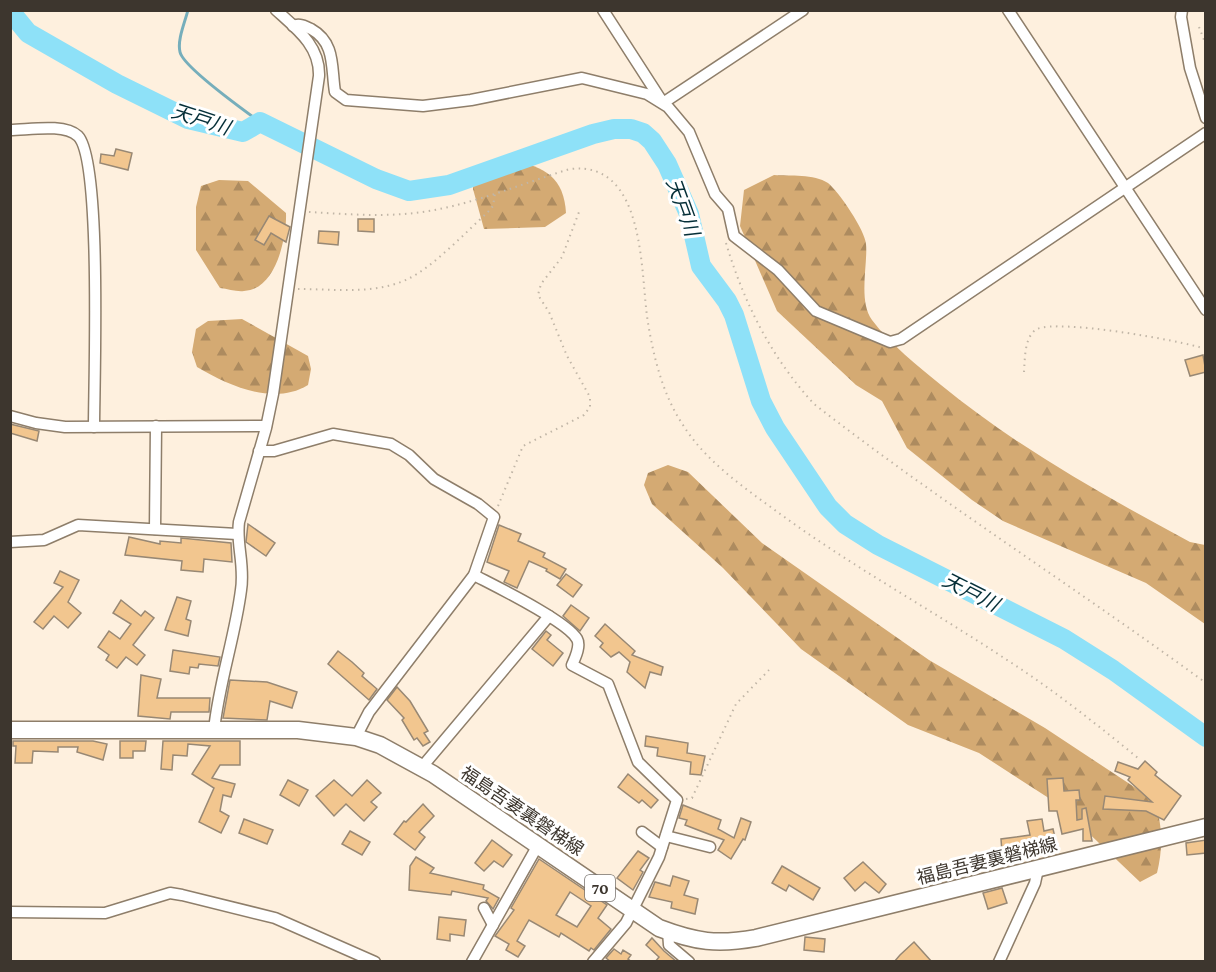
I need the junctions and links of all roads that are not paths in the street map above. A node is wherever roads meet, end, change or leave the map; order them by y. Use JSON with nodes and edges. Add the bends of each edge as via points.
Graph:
{"nodes":[{"id":1,"x":276,"y":10,"type":"edge"},
{"id":2,"x":603,"y":10,"type":"edge"},
{"id":3,"x":802,"y":10,"type":"edge"},
{"id":4,"x":1008,"y":10,"type":"edge"},
{"id":5,"x":1182,"y":10,"type":"edge"},
{"id":6,"x":293,"y":26,"type":"junction"},
{"id":7,"x":663,"y":103,"type":"junction"},
{"id":8,"x":1206,"y":118,"type":"edge"},
{"id":9,"x":10,"y":130,"type":"edge"},
{"id":10,"x":1206,"y":133,"type":"edge"},
{"id":11,"x":1125,"y":189,"type":"junction"},
{"id":12,"x":1206,"y":310,"type":"edge"},
{"id":13,"x":10,"y":416,"type":"edge"},
{"id":14,"x":156,"y":426,"type":"junction"},
{"id":15,"x":266,"y":426,"type":"junction"},
{"id":16,"x":94,"y":427,"type":"junction"},
{"id":17,"x":259,"y":451,"type":"junction"},
{"id":18,"x":155,"y":529,"type":"junction"},
{"id":19,"x":237,"y":534,"type":"junction"},
{"id":20,"x":10,"y":542,"type":"edge"},
{"id":21,"x":474,"y":575,"type":"junction"},
{"id":22,"x":549,"y":616,"type":"junction"},
{"id":23,"x":10,"y":730,"type":"edge"},
{"id":24,"x":214,"y":730,"type":"junction"},
{"id":25,"x":356,"y":737,"type":"junction"},
{"id":26,"x":422,"y":767,"type":"junction"},
{"id":27,"x":1206,"y":827,"type":"edge"},
{"id":28,"x":642,"y":832,"type":"dead end"},
{"id":29,"x":664,"y":842,"type":"junction"},
{"id":30,"x":538,"y":845,"type":"junction"},
{"id":31,"x":710,"y":846,"type":"dead end"},
{"id":32,"x":1038,"y":869,"type":"junction"},
{"id":33,"x":484,"y":908,"type":"dead end"},
{"id":34,"x":632,"y":910,"type":"junction"},
{"id":35,"x":10,"y":912,"type":"edge"},
{"id":36,"x":493,"y":925,"type":"junction"},
{"id":37,"x":668,"y":931,"type":"junction"},
{"id":38,"x":375,"y":962,"type":"edge"},
{"id":39,"x":472,"y":962,"type":"edge"},
{"id":40,"x":592,"y":962,"type":"edge"},
{"id":41,"x":689,"y":962,"type":"edge"},
{"id":42,"x":999,"y":962,"type":"edge"}],
"edges":[{"from":1,"to":6,"type":"street"},
{"from":2,"to":7,"type":"street"},
{"from":3,"to":7,"type":"street"},
{"from":4,"to":11,"type":"street"},
{"from":5,"to":8,"type":"street","via":[[1190,68]]},
{"from":6,"to":7,"type":"street","via":[[309,28],[323,39],[332,57],[335,92],[346,100],[444,105],[582,78],[633,89]]},
{"from":6,"to":15,"type":"street","via":[[308,41],[318,60],[315,108]]},
{"from":7,"to":11,"type":"street","via":[[694,142],[715,194],[728,209],[734,236],[778,270],[816,311],[885,341],[901,339]]},
{"from":9,"to":16,"type":"street","via":[[68,131],[77,135],[85,151],[95,243]]},
{"from":10,"to":11,"type":"street"},
{"from":11,"to":12,"type":"street"},
{"from":13,"to":16,"type":"street","via":[[51,426]]},
{"from":14,"to":15,"type":"street"},
{"from":14,"to":16,"type":"street"},
{"from":14,"to":18,"type":"street"},
{"from":15,"to":17,"type":"street"},
{"from":17,"to":19,"type":"street"},
{"from":17,"to":21,"type":"street","via":[[274,451],[333,434],[391,444],[434,479],[494,517]]},
{"from":18,"to":19,"type":"street"},
{"from":18,"to":20,"type":"street","via":[[78,525],[44,540]]},
{"from":19,"to":24,"type":"street","via":[[243,562],[241,591],[219,684]]},
{"from":21,"to":22,"type":"street"},
{"from":21,"to":25,"type":"street","via":[[369,712]]},
{"from":22,"to":26,"type":"street"},
{"from":22,"to":29,"type":"street","via":[[578,640],[572,665],[608,684],[638,762],[677,800]]},
{"from":23,"to":24,"type":"main road","name":"福島吾妻裏磐梯線","number":"70"},
{"from":24,"to":25,"type":"main road","name":"福島吾妻裏磐梯線","number":"70","via":[[298,730]]},
{"from":25,"to":26,"type":"main road","name":"福島吾妻裏磐梯線","number":"70"},
{"from":26,"to":30,"type":"main road","name":"福島吾妻裏磐梯線","number":"70"},
{"from":27,"to":32,"type":"main road","name":"福島吾妻裏磐梯線","number":"70"},
{"from":28,"to":29,"type":"street"},
{"from":29,"to":31,"type":"street"},
{"from":29,"to":34,"type":"street"},
{"from":30,"to":34,"type":"main road","name":"福島吾妻裏磐梯線","number":"70"},
{"from":30,"to":36,"type":"street"},
{"from":32,"to":37,"type":"main road","name":"福島吾妻裏磐梯線","number":"70","via":[[736,942],[700,942]]},
{"from":32,"to":42,"type":"street"},
{"from":33,"to":36,"type":"street"},
{"from":34,"to":37,"type":"main road","name":"福島吾妻裏磐梯線","number":"70"},
{"from":34,"to":40,"type":"street","via":[[626,923]]},
{"from":35,"to":38,"type":"street","via":[[105,913],[165,895],[182,895],[275,918]]},
{"from":36,"to":39,"type":"street"},
{"from":37,"to":41,"type":"street","via":[[669,945]]}]}
